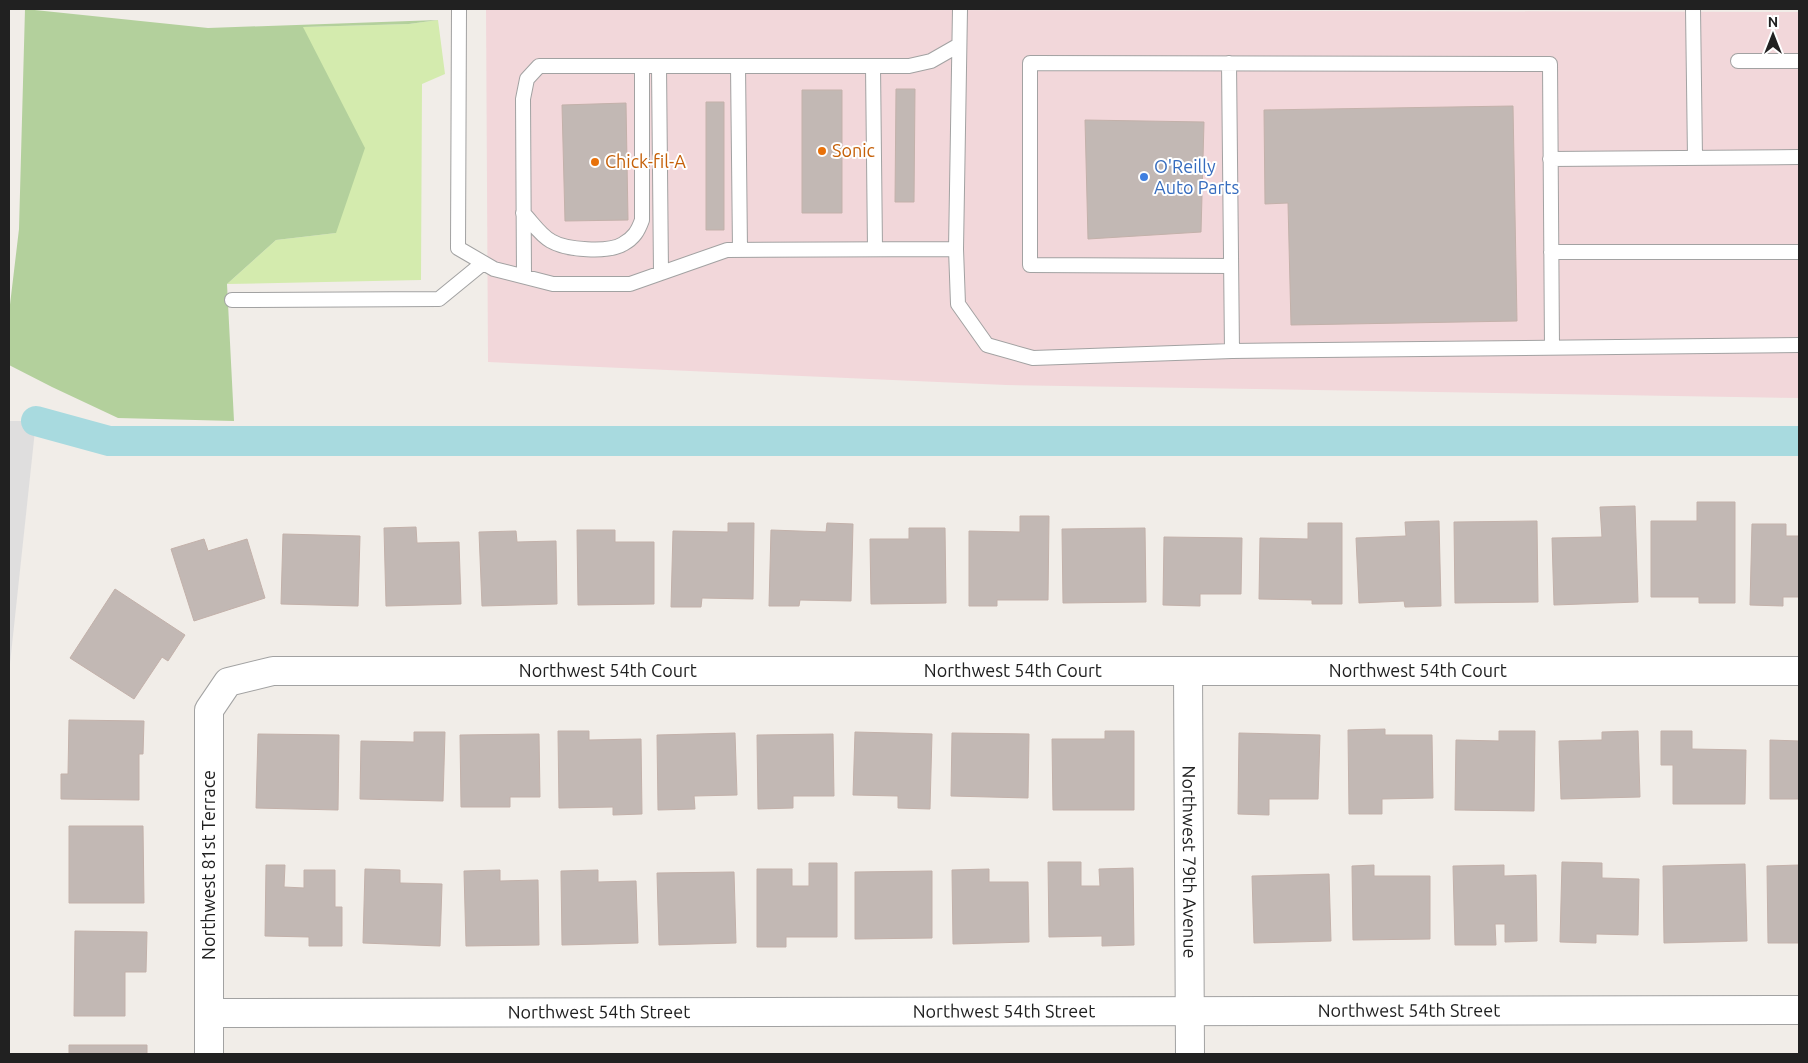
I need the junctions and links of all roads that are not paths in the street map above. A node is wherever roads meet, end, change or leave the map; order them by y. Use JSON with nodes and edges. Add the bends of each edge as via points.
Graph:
{"nodes":[{"id":1,"x":460,"y":9,"type":"edge"},
{"id":2,"x":960,"y":9,"type":"edge"},
{"id":3,"x":1693,"y":9,"type":"edge"},
{"id":4,"x":959,"y":44,"type":"junction"},
{"id":5,"x":1738,"y":61,"type":"dead end"},
{"id":6,"x":1799,"y":61,"type":"edge"},
{"id":7,"x":1229,"y":63,"type":"junction"},
{"id":8,"x":642,"y":66,"type":"junction"},
{"id":9,"x":659,"y":66,"type":"junction"},
{"id":10,"x":738,"y":66,"type":"junction"},
{"id":11,"x":873,"y":66,"type":"junction"},
{"id":12,"x":1799,"y":157,"type":"edge"},
{"id":13,"x":1695,"y":158,"type":"junction"},
{"id":14,"x":1550,"y":159,"type":"junction"},
{"id":15,"x":524,"y":213,"type":"junction"},
{"id":16,"x":875,"y":249,"type":"junction"},
{"id":17,"x":956,"y":249,"type":"junction"},
{"id":18,"x":740,"y":250,"type":"junction"},
{"id":19,"x":1551,"y":252,"type":"junction"},
{"id":20,"x":1799,"y":252,"type":"edge"},
{"id":21,"x":483,"y":263,"type":"junction"},
{"id":22,"x":1231,"y":266,"type":"junction"},
{"id":23,"x":661,"y":273,"type":"junction"},
{"id":24,"x":524,"y":276,"type":"junction"},
{"id":25,"x":232,"y":300,"type":"dead end"},
{"id":26,"x":1799,"y":346,"type":"edge"},
{"id":27,"x":1552,"y":348,"type":"junction"},
{"id":28,"x":1232,"y":351,"type":"junction"},
{"id":29,"x":1188,"y":671,"type":"junction"},
{"id":30,"x":1799,"y":671,"type":"edge"},
{"id":31,"x":228,"y":682,"type":"joint"},
{"id":32,"x":1799,"y":1010,"type":"edge"},
{"id":33,"x":1190,"y":1012,"type":"junction"},
{"id":34,"x":210,"y":1013,"type":"junction"},
{"id":35,"x":209,"y":1054,"type":"edge"},
{"id":36,"x":1190,"y":1054,"type":"edge"}],
"edges":[{"from":1,"to":21,"type":"lane","via":[[458,248]]},
{"from":2,"to":4,"type":"lane"},
{"from":3,"to":13,"type":"lane"},
{"from":4,"to":11,"type":"lane","via":[[931,61],[909,66]]},
{"from":4,"to":17,"type":"lane"},
{"from":5,"to":6,"type":"lane"},
{"from":7,"to":14,"type":"lane","via":[[1550,64]]},
{"from":7,"to":22,"type":"lane"},
{"from":7,"to":22,"type":"lane","via":[[1030,62],[1030,265]]},
{"from":8,"to":9,"type":"lane"},
{"from":8,"to":15,"type":"lane","via":[[539,66],[527,79],[523,99]]},
{"from":8,"to":15,"type":"lane","via":[[642,220],[638,233],[622,245],[570,248],[549,240]]},
{"from":9,"to":10,"type":"lane"},
{"from":9,"to":23,"type":"lane"},
{"from":10,"to":11,"type":"lane"},
{"from":10,"to":18,"type":"lane"},
{"from":11,"to":16,"type":"lane"},
{"from":12,"to":13,"type":"lane"},
{"from":13,"to":14,"type":"lane"},
{"from":14,"to":19,"type":"lane"},
{"from":15,"to":24,"type":"lane"},
{"from":16,"to":17,"type":"lane"},
{"from":16,"to":18,"type":"lane"},
{"from":17,"to":28,"type":"lane","via":[[958,304],[987,345],[1033,358]]},
{"from":18,"to":23,"type":"lane","via":[[727,250]]},
{"from":19,"to":20,"type":"lane"},
{"from":19,"to":27,"type":"lane"},
{"from":21,"to":24,"type":"lane"},
{"from":21,"to":25,"type":"lane","via":[[439,299]]},
{"from":22,"to":28,"type":"lane"},
{"from":23,"to":24,"type":"lane","via":[[630,284],[553,284]]},
{"from":26,"to":27,"type":"lane"},
{"from":27,"to":28,"type":"lane"},
{"from":29,"to":30,"type":"street","name":"Northwest 54th Court"},
{"from":29,"to":31,"type":"street","name":"Northwest 54th Court","via":[[273,671]]},
{"from":29,"to":33,"type":"street","name":"Northwest 79th Avenue"},
{"from":31,"to":34,"type":"street","name":"Northwest 81st Terrace","via":[[210,710]]},
{"from":32,"to":33,"type":"street","name":"Northwest 54th Street"},
{"from":33,"to":34,"type":"street","name":"Northwest 54th Street"},
{"from":33,"to":36,"type":"street","name":"Northwest 79th Avenue"},
{"from":34,"to":35,"type":"street","name":"Northwest 81st Terrace"}]}
